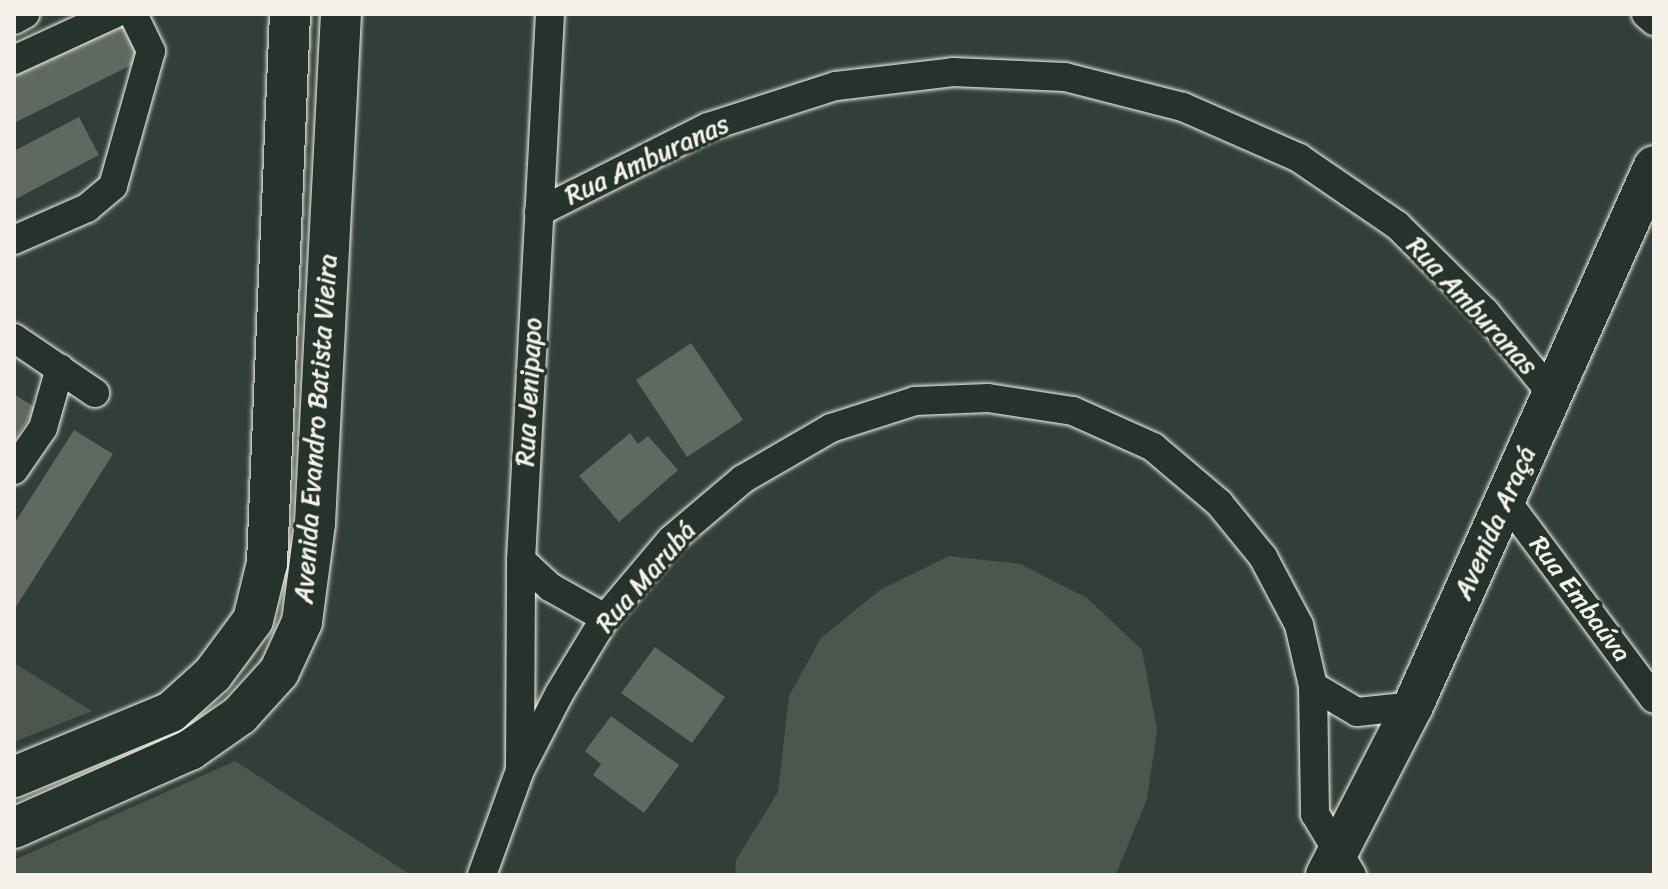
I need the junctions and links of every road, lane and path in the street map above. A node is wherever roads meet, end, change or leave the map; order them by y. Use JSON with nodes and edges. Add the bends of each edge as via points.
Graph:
{"nodes":[{"id":1,"x":25,"y":14,"type":"edge"},
{"id":2,"x":114,"y":14,"type":"edge"},
{"id":3,"x":133,"y":14,"type":"edge"},
{"id":4,"x":290,"y":14,"type":"edge"},
{"id":5,"x":341,"y":14,"type":"edge"},
{"id":6,"x":550,"y":14,"type":"edge"},
{"id":7,"x":1646,"y":14,"type":"edge"},
{"id":8,"x":14,"y":20,"type":"edge"},
{"id":9,"x":1654,"y":21,"type":"edge"},
{"id":10,"x":14,"y":60,"type":"edge"},
{"id":11,"x":1654,"y":166,"type":"edge"},
{"id":12,"x":539,"y":212,"type":"junction"},
{"id":13,"x":14,"y":240,"type":"edge"},
{"id":14,"x":14,"y":338,"type":"edge"},
{"id":15,"x":60,"y":368,"type":"junction"},
{"id":16,"x":95,"y":393,"type":"dead end"},
{"id":17,"x":1553,"y":395,"type":"junction"},
{"id":18,"x":14,"y":470,"type":"edge"},
{"id":19,"x":1505,"y":499,"type":"junction"},
{"id":20,"x":521,"y":560,"type":"junction"},
{"id":21,"x":605,"y":618,"type":"junction"},
{"id":22,"x":1313,"y":686,"type":"junction"},
{"id":23,"x":1654,"y":699,"type":"edge"},
{"id":24,"x":1413,"y":706,"type":"junction"},
{"id":25,"x":520,"y":770,"type":"junction"},
{"id":26,"x":14,"y":777,"type":"edge"},
{"id":27,"x":14,"y":828,"type":"edge"},
{"id":28,"x":1338,"y":869,"type":"edge"},
{"id":29,"x":482,"y":875,"type":"edge"}],
"edges":[{"from":1,"to":8,"type":"street"},
{"from":2,"to":10,"type":"street"},
{"from":3,"to":13,"type":"street","via":[[151,51],[113,186],[87,208]]},
{"from":4,"to":26,"type":"main road","name":"Avenida Evandro Batista Vieira","via":[[267,563],[253,620],[213,674],[171,712]]},
{"from":5,"to":27,"type":"main road","name":"Avenida Evandro Batista Vieira","via":[[315,523],[302,622],[279,672],[240,715],[190,750]]},
{"from":6,"to":12,"type":"street","name":"Rua Jenipapo"},
{"from":7,"to":9,"type":"street"},
{"from":11,"to":17,"type":"main road","name":"Avenida Araçá"},
{"from":12,"to":17,"type":"street","name":"Rua Amburanas","via":[[708,127],[836,86],[953,72],[1065,77],[1183,107],[1299,158],[1397,225],[1485,312]]},
{"from":12,"to":20,"type":"street","name":"Rua Jenipapo"},
{"from":14,"to":15,"type":"street"},
{"from":15,"to":16,"type":"street"},
{"from":15,"to":18,"type":"street","via":[[43,428]]},
{"from":17,"to":19,"type":"main road","name":"Avenida Araçá"},
{"from":19,"to":23,"type":"street","name":"Rua Embaúva"},
{"from":19,"to":24,"type":"main road","name":"Avenida Araçá"},
{"from":20,"to":21,"type":"street","via":[[550,587]]},
{"from":20,"to":25,"type":"street","name":"Rua Jenipapo"},
{"from":21,"to":22,"type":"street","name":"Rua Marubá","via":[[671,540],[743,479],[831,428],[915,401],[988,398],[1073,411],[1153,447],[1219,503],[1263,557],[1285,598]]},
{"from":21,"to":25,"type":"street","name":"Rua Marubá"},
{"from":22,"to":24,"type":"street","via":[[1357,712]]},
{"from":22,"to":28,"type":"street","name":"Rua Marubá","via":[[1311,795]]},
{"from":24,"to":28,"type":"main road","name":"Avenida Araçá"},
{"from":25,"to":29,"type":"street","name":"Rua Marubá"}]}
